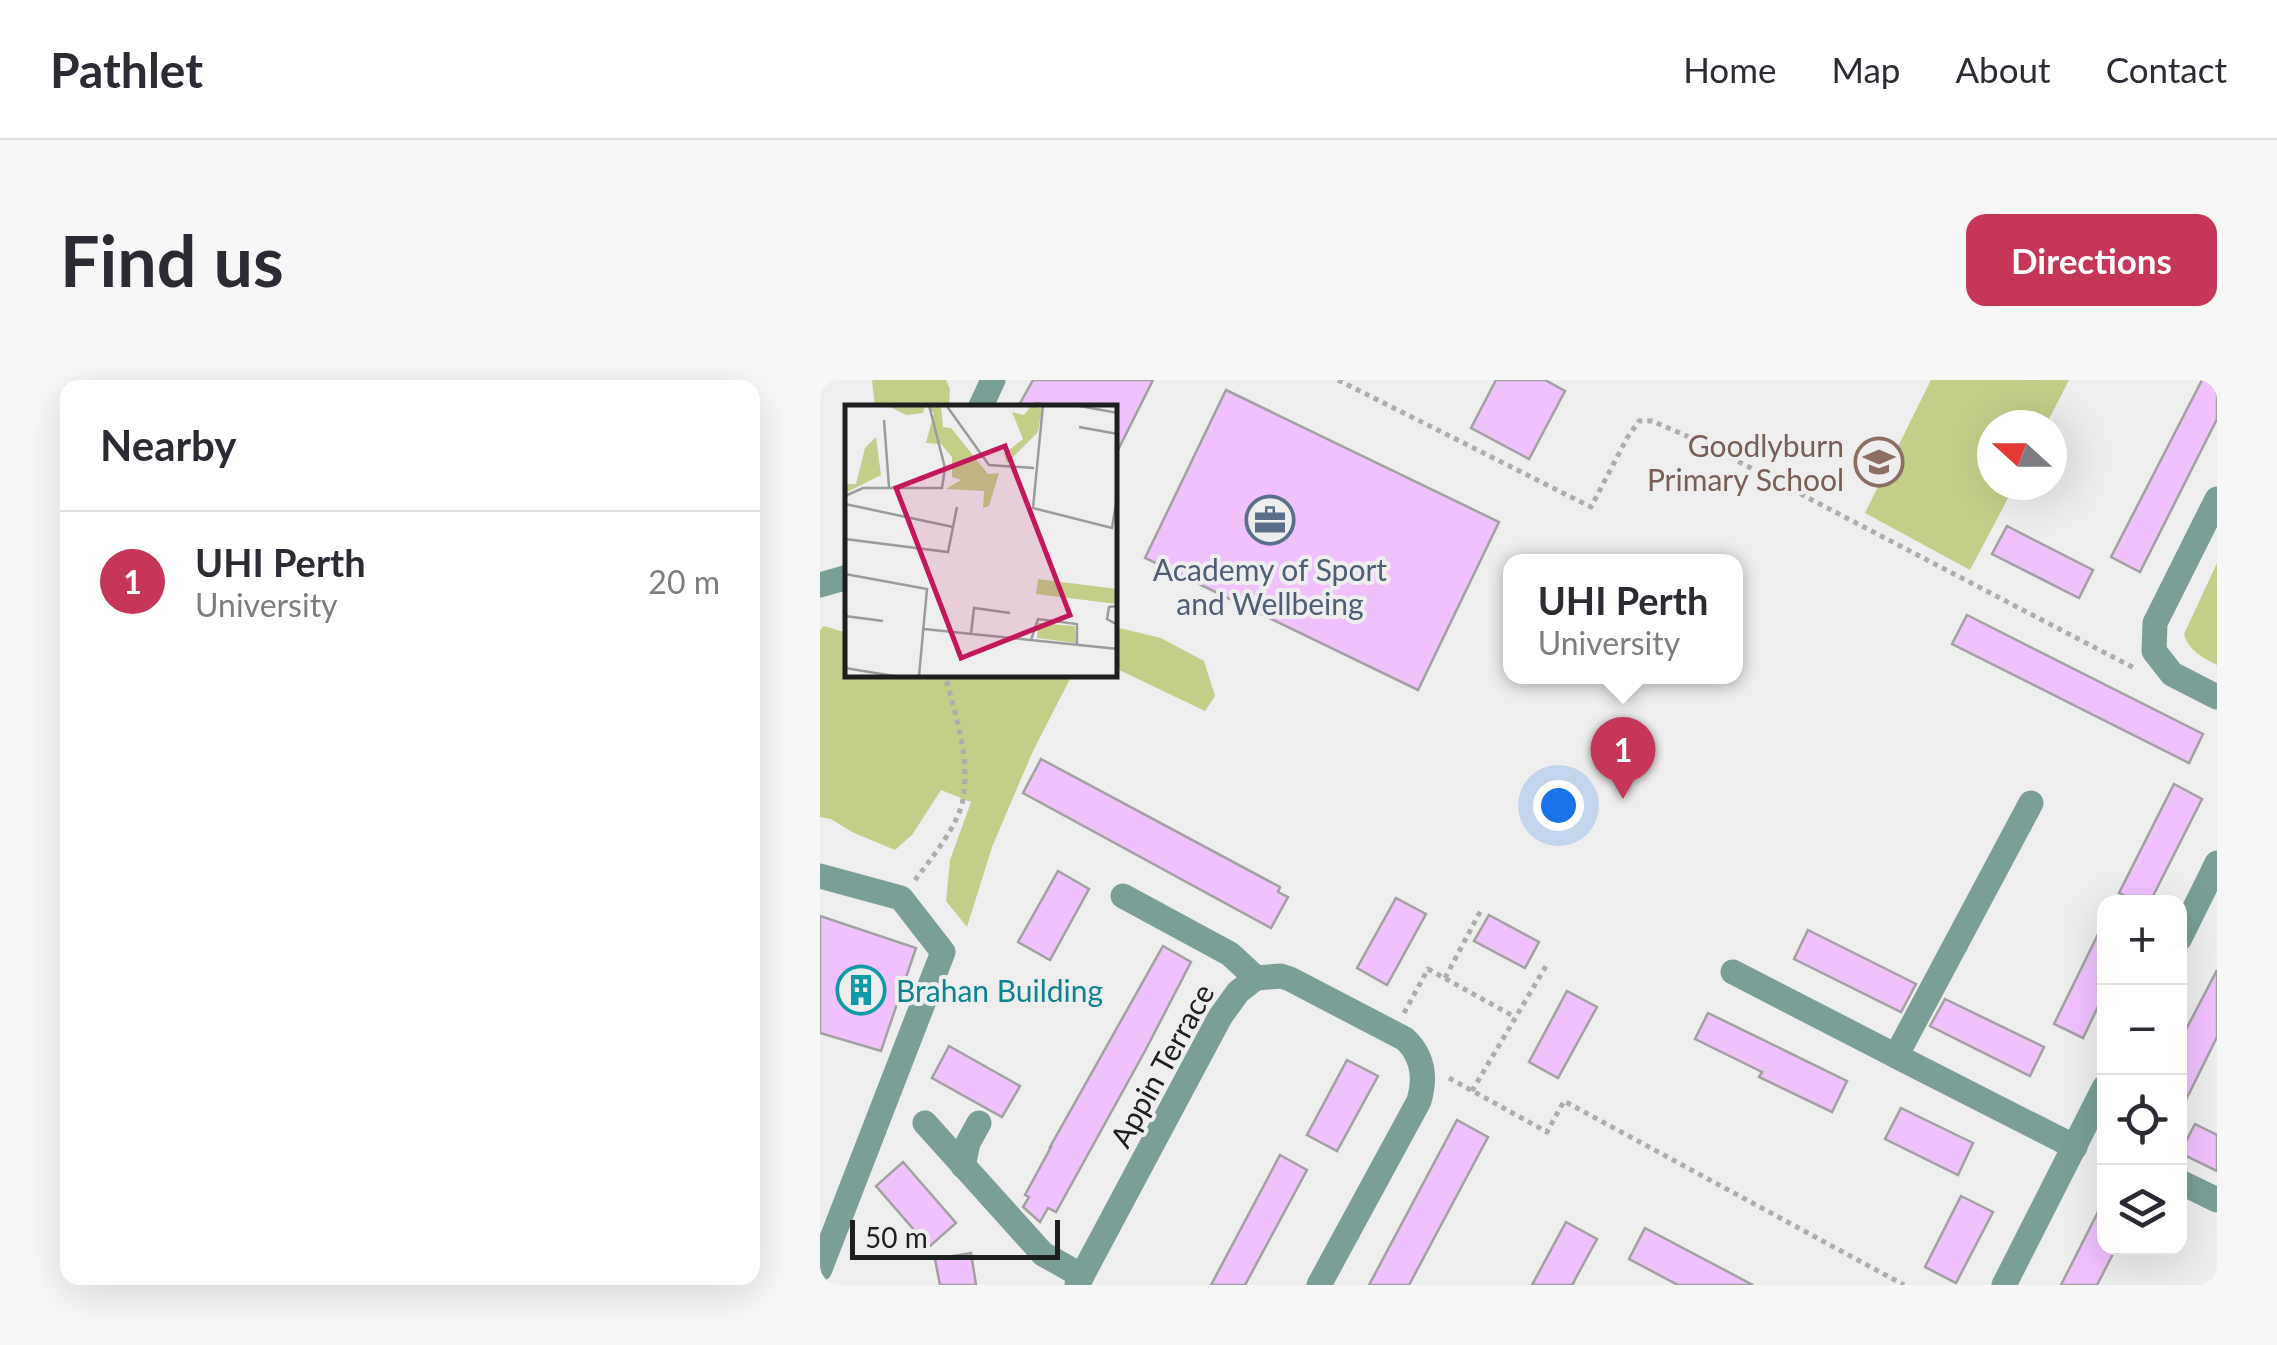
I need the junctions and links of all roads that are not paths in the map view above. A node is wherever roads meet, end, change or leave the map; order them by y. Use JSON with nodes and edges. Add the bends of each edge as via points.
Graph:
{"nodes":[{"id":1,"x":993,"y":380,"type":"edge"},
{"id":2,"x":981,"y":405,"type":"edge"},
{"id":3,"x":2217,"y":499,"type":"edge"},
{"id":4,"x":845,"y":578,"type":"edge"},
{"id":5,"x":820,"y":585,"type":"edge"},
{"id":6,"x":2217,"y":698,"type":"edge"},
{"id":7,"x":2032,"y":803,"type":"dead end"},
{"id":8,"x":2217,"y":863,"type":"edge"},
{"id":9,"x":820,"y":876,"type":"edge"},
{"id":10,"x":1123,"y":896,"type":"dead end"},
{"id":11,"x":2187,"y":924,"type":"edge"},
{"id":12,"x":1734,"y":972,"type":"dead end"},
{"id":13,"x":1256,"y":978,"type":"junction"},
{"id":14,"x":1896,"y":1056,"type":"junction"},
{"id":15,"x":2097,"y":1110,"type":"edge"},
{"id":16,"x":979,"y":1123,"type":"dead end"},
{"id":17,"x":926,"y":1124,"type":"dead end"},
{"id":18,"x":2087,"y":1142,"type":"edge"},
{"id":19,"x":963,"y":1166,"type":"junction"},
{"id":20,"x":2187,"y":1185,"type":"edge"},
{"id":21,"x":2217,"y":1200,"type":"edge"},
{"id":22,"x":820,"y":1269,"type":"edge"},
{"id":23,"x":1080,"y":1280,"type":"edge"},
{"id":24,"x":1319,"y":1285,"type":"edge"},
{"id":25,"x":2004,"y":1285,"type":"edge"}],
"edges":[{"from":1,"to":2,"type":"street"},
{"from":3,"to":6,"type":"street","via":[[2154,623],[2154,650],[2172,674]]},
{"from":4,"to":5,"type":"street"},
{"from":7,"to":14,"type":"street"},
{"from":8,"to":11,"type":"street"},
{"from":9,"to":22,"type":"street","via":[[901,898],[943,952]]},
{"from":10,"to":13,"type":"street","name":"Appin Terrace","via":[[1230,954]]},
{"from":12,"to":14,"type":"street"},
{"from":13,"to":23,"type":"street","name":"Appin Terrace","via":[[1220,1018]]},
{"from":13,"to":24,"type":"street","via":[[1290,979],[1405,1039],[1420,1062],[1419,1101]]},
{"from":14,"to":18,"type":"street"},
{"from":15,"to":18,"type":"street"},
{"from":16,"to":19,"type":"street"},
{"from":17,"to":19,"type":"street","name":"Appin Terrace"},
{"from":18,"to":25,"type":"street"},
{"from":19,"to":23,"type":"street","name":"Appin Terrace","via":[[1043,1254]]},
{"from":20,"to":21,"type":"street"}]}
